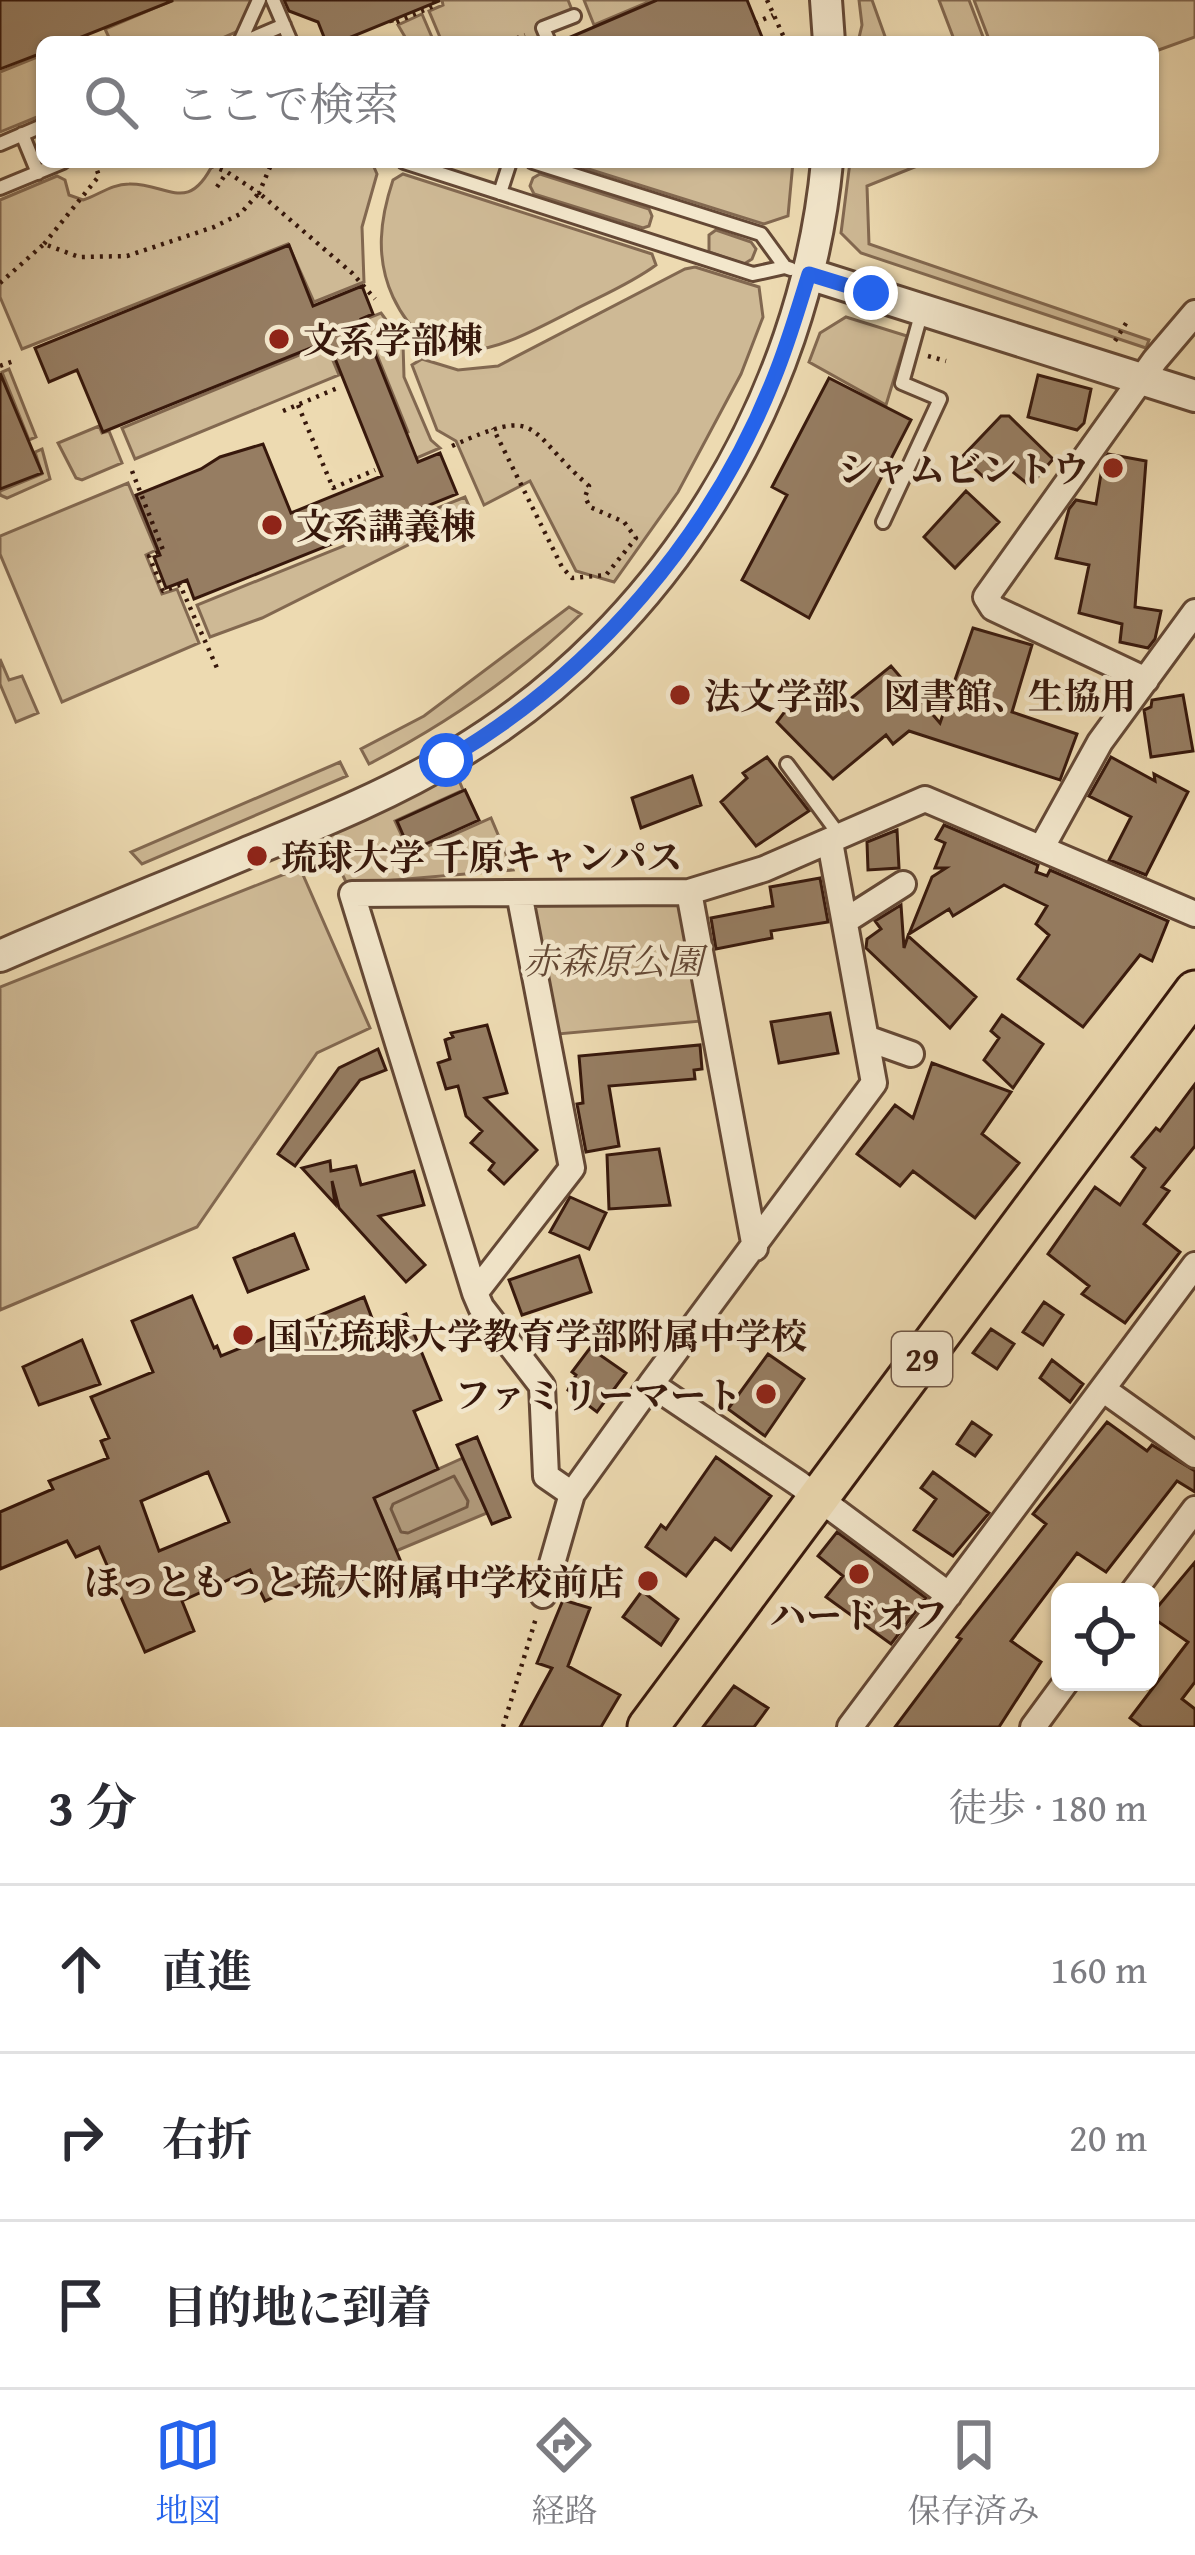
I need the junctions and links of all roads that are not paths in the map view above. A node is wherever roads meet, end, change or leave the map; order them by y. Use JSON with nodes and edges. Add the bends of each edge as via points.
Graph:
{"nodes":[{"id":1,"x":259,"y":0,"type":"edge"},
{"id":2,"x":273,"y":0,"type":"edge"},
{"id":3,"x":826,"y":0,"type":"edge"},
{"id":4,"x":574,"y":16,"type":"dead end"},
{"id":5,"x":284,"y":26,"type":"junction"},
{"id":6,"x":244,"y":36,"type":"edge"},
{"id":7,"x":258,"y":36,"type":"edge"},
{"id":8,"x":289,"y":36,"type":"edge"},
{"id":9,"x":546,"y":36,"type":"edge"},
{"id":10,"x":829,"y":36,"type":"edge"},
{"id":11,"x":36,"y":128,"type":"edge"},
{"id":12,"x":22,"y":134,"type":"junction"},
{"id":13,"x":0,"y":144,"type":"edge"},
{"id":14,"x":36,"y":167,"type":"edge"},
{"id":15,"x":36,"y":168,"type":"edge"},
{"id":16,"x":48,"y":168,"type":"edge"},
{"id":17,"x":423,"y":168,"type":"edge"},
{"id":18,"x":508,"y":168,"type":"edge"},
{"id":19,"x":552,"y":168,"type":"edge"},
{"id":20,"x":826,"y":168,"type":"edge"},
{"id":21,"x":38,"y":172,"type":"junction"},
{"id":22,"x":0,"y":188,"type":"edge"},
{"id":23,"x":500,"y":193,"type":"junction"},
{"id":24,"x":797,"y":271,"type":"junction"},
{"id":25,"x":922,"y":310,"type":"junction"},
{"id":26,"x":1195,"y":313,"type":"edge"},
{"id":27,"x":1141,"y":380,"type":"junction"},
{"id":28,"x":1195,"y":396,"type":"edge"},
{"id":29,"x":883,"y":523,"type":"dead end"},
{"id":30,"x":1195,"y":612,"type":"edge"},
{"id":31,"x":1146,"y":680,"type":"junction"},
{"id":32,"x":788,"y":764,"type":"dead end"},
{"id":33,"x":835,"y":840,"type":"junction"},
{"id":34,"x":1042,"y":847,"type":"junction"},
{"id":35,"x":903,"y":884,"type":"dead end"},
{"id":36,"x":519,"y":892,"type":"junction"},
{"id":37,"x":689,"y":892,"type":"junction"},
{"id":38,"x":1195,"y":914,"type":"edge"},
{"id":39,"x":845,"y":921,"type":"junction"},
{"id":40,"x":0,"y":956,"type":"edge"},
{"id":41,"x":1195,"y":991,"type":"edge"},
{"id":42,"x":866,"y":1038,"type":"junction"},
{"id":43,"x":911,"y":1054,"type":"dead end"},
{"id":44,"x":754,"y":1248,"type":"junction"},
{"id":45,"x":1195,"y":1265,"type":"edge"},
{"id":46,"x":475,"y":1294,"type":"junction"},
{"id":47,"x":651,"y":1384,"type":"junction"},
{"id":48,"x":1104,"y":1390,"type":"junction"},
{"id":49,"x":1195,"y":1455,"type":"edge"},
{"id":50,"x":572,"y":1494,"type":"junction"},
{"id":51,"x":819,"y":1498,"type":"junction"},
{"id":52,"x":1195,"y":1509,"type":"edge"},
{"id":53,"x":1140,"y":1583,"type":"edge"},
{"id":54,"x":950,"y":1594,"type":"junction"},
{"id":55,"x":543,"y":1595,"type":"road end"},
{"id":56,"x":1059,"y":1691,"type":"edge"},
{"id":57,"x":648,"y":1727,"type":"edge"},
{"id":58,"x":850,"y":1727,"type":"edge"},
{"id":59,"x":1033,"y":1727,"type":"edge"}],
"edges":[{"from":1,"to":6,"type":"lane"},
{"from":2,"to":5,"type":"lane"},
{"from":3,"to":10,"type":"street"},
{"from":4,"to":9,"type":"lane","via":[[543,28]]},
{"from":5,"to":7,"type":"lane"},
{"from":5,"to":8,"type":"lane"},
{"from":11,"to":12,"type":"lane"},
{"from":12,"to":13,"type":"lane"},
{"from":12,"to":14,"type":"lane"},
{"from":15,"to":21,"type":"lane"},
{"from":16,"to":21,"type":"lane"},
{"from":17,"to":23,"type":"lane"},
{"from":18,"to":23,"type":"lane"},
{"from":19,"to":24,"type":"lane","via":[[761,234]]},
{"from":20,"to":24,"type":"street","via":[[822,211]]},
{"from":21,"to":22,"type":"lane"},
{"from":23,"to":24,"type":"lane","via":[[753,274]]},
{"from":24,"to":25,"type":"street"},
{"from":24,"to":40,"type":"street","via":[[759,412],[701,517],[634,605],[545,691],[466,748],[370,799]]},
{"from":25,"to":27,"type":"street"},
{"from":25,"to":29,"type":"lane","via":[[902,383],[940,399]]},
{"from":26,"to":27,"type":"street"},
{"from":27,"to":28,"type":"street"},
{"from":27,"to":31,"type":"street","via":[[986,597],[993,608]]},
{"from":30,"to":31,"type":"street"},
{"from":31,"to":34,"type":"street","via":[[1100,742]]},
{"from":32,"to":33,"type":"lane"},
{"from":33,"to":34,"type":"street","via":[[926,800]]},
{"from":33,"to":37,"type":"street"},
{"from":33,"to":39,"type":"street"},
{"from":34,"to":38,"type":"street"},
{"from":35,"to":39,"type":"street"},
{"from":36,"to":37,"type":"street"},
{"from":36,"to":46,"type":"street","via":[[572,1168]]},
{"from":36,"to":46,"type":"street","via":[[352,894]]},
{"from":37,"to":44,"type":"street"},
{"from":39,"to":42,"type":"street"},
{"from":41,"to":51,"type":"main road","number":"29"},
{"from":42,"to":43,"type":"street"},
{"from":42,"to":44,"type":"street","via":[[874,1082]]},
{"from":44,"to":47,"type":"street"},
{"from":45,"to":48,"type":"street"},
{"from":46,"to":50,"type":"street","via":[[542,1386],[546,1476]]},
{"from":47,"to":50,"type":"street"},
{"from":47,"to":51,"type":"street"},
{"from":48,"to":49,"type":"street"},
{"from":48,"to":54,"type":"street"},
{"from":50,"to":55,"type":"street"},
{"from":51,"to":54,"type":"street"},
{"from":51,"to":57,"type":"main road","number":"29"},
{"from":52,"to":53,"type":"street"},
{"from":54,"to":58,"type":"street"},
{"from":56,"to":59,"type":"street"}]}
